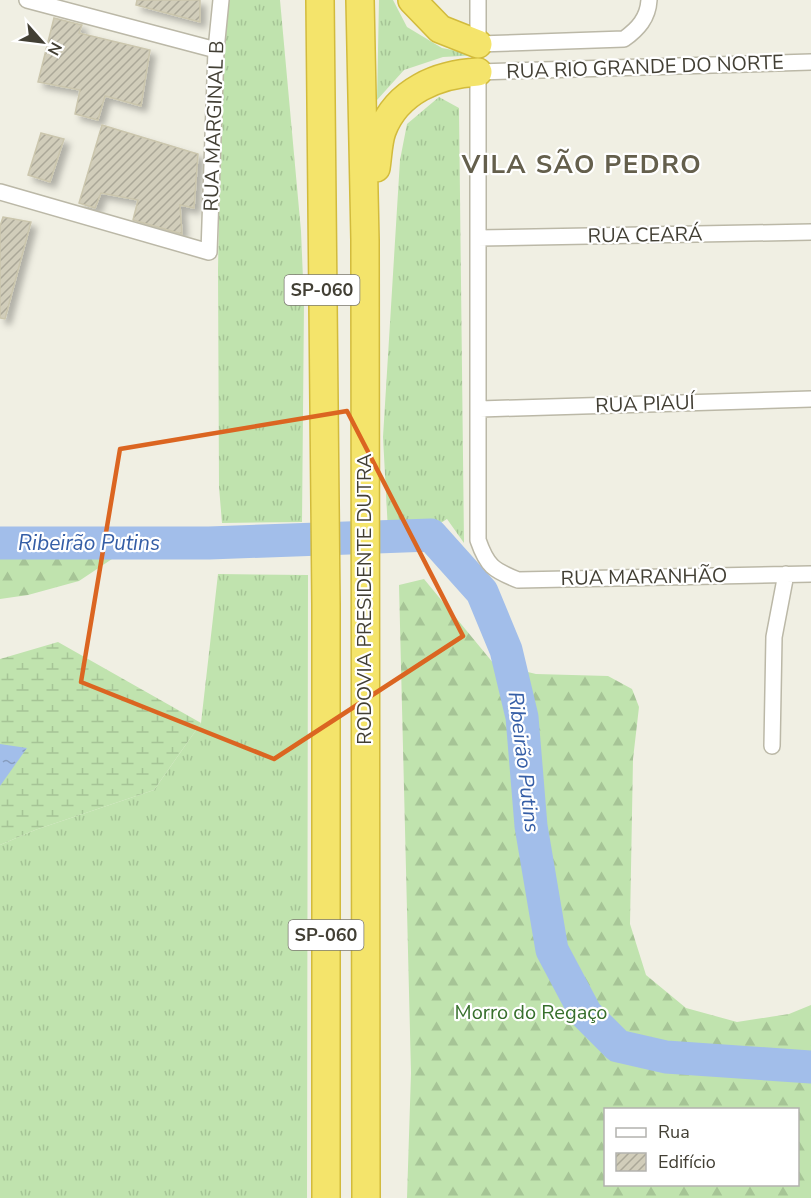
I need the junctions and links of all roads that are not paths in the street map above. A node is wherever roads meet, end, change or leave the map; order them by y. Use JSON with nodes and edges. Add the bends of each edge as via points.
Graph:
{"nodes":[{"id":1,"x":27,"y":0,"type":"edge"},
{"id":2,"x":221,"y":0,"type":"edge"},
{"id":3,"x":301,"y":0,"type":"edge"},
{"id":4,"x":320,"y":0,"type":"edge"},
{"id":5,"x":360,"y":0,"type":"edge"},
{"id":6,"x":412,"y":0,"type":"edge"},
{"id":7,"x":478,"y":0,"type":"edge"},
{"id":8,"x":649,"y":0,"type":"edge"},
{"id":9,"x":478,"y":44,"type":"junction"},
{"id":10,"x":216,"y":50,"type":"junction"},
{"id":11,"x":811,"y":62,"type":"edge"},
{"id":12,"x":478,"y":72,"type":"junction"},
{"id":13,"x":321,"y":120,"type":"junction"},
{"id":14,"x":0,"y":192,"type":"edge"},
{"id":15,"x":811,"y":232,"type":"edge"},
{"id":16,"x":478,"y":238,"type":"junction"},
{"id":17,"x":365,"y":240,"type":"junction"},
{"id":18,"x":811,"y":399,"type":"edge"},
{"id":19,"x":480,"y":409,"type":"junction"},
{"id":20,"x":786,"y":574,"type":"junction"},
{"id":21,"x":811,"y":574,"type":"edge"},
{"id":22,"x":772,"y":746,"type":"dead end"},
{"id":23,"x":326,"y":1198,"type":"edge"},
{"id":24,"x":366,"y":1198,"type":"edge"}],
"edges":[{"from":1,"to":10,"type":"street"},
{"from":2,"to":10,"type":"street","name":"RUA MARGINAL B"},
{"from":3,"to":13,"type":"highway"},
{"from":4,"to":13,"type":"highway","name":"RODOVIA PRESIDENTE DUTRA","number":"SP-060"},
{"from":5,"to":17,"type":"highway","name":"RODOVIA PRESIDENTE DUTRA","number":"SP-060"},
{"from":6,"to":9,"type":"highway","via":[[440,29]]},
{"from":7,"to":9,"type":"street"},
{"from":8,"to":9,"type":"street","via":[[638,29],[624,39]]},
{"from":10,"to":14,"type":"street","name":"RUA MARGINAL B","via":[[209,252]]},
{"from":11,"to":12,"type":"street","name":"RUA RIO GRANDE DO NORTE"},
{"from":12,"to":16,"type":"street"},
{"from":12,"to":17,"type":"highway","via":[[456,73],[424,84],[395,106],[381,132]]},
{"from":13,"to":23,"type":"highway","name":"RODOVIA PRESIDENTE DUTRA","number":"SP-060"},
{"from":15,"to":16,"type":"street","name":"RUA CEARÁ"},
{"from":16,"to":19,"type":"street"},
{"from":17,"to":24,"type":"highway","name":"RODOVIA PRESIDENTE DUTRA","number":"SP-060"},
{"from":18,"to":19,"type":"street","name":"RUA PIAUÍ"},
{"from":19,"to":20,"type":"street","name":"RUA MARANHÃO","via":[[478,540],[485,559],[496,571],[519,580]]},
{"from":20,"to":21,"type":"street","name":"RUA MARANHÃO"},
{"from":20,"to":22,"type":"street","via":[[774,636]]}]}
